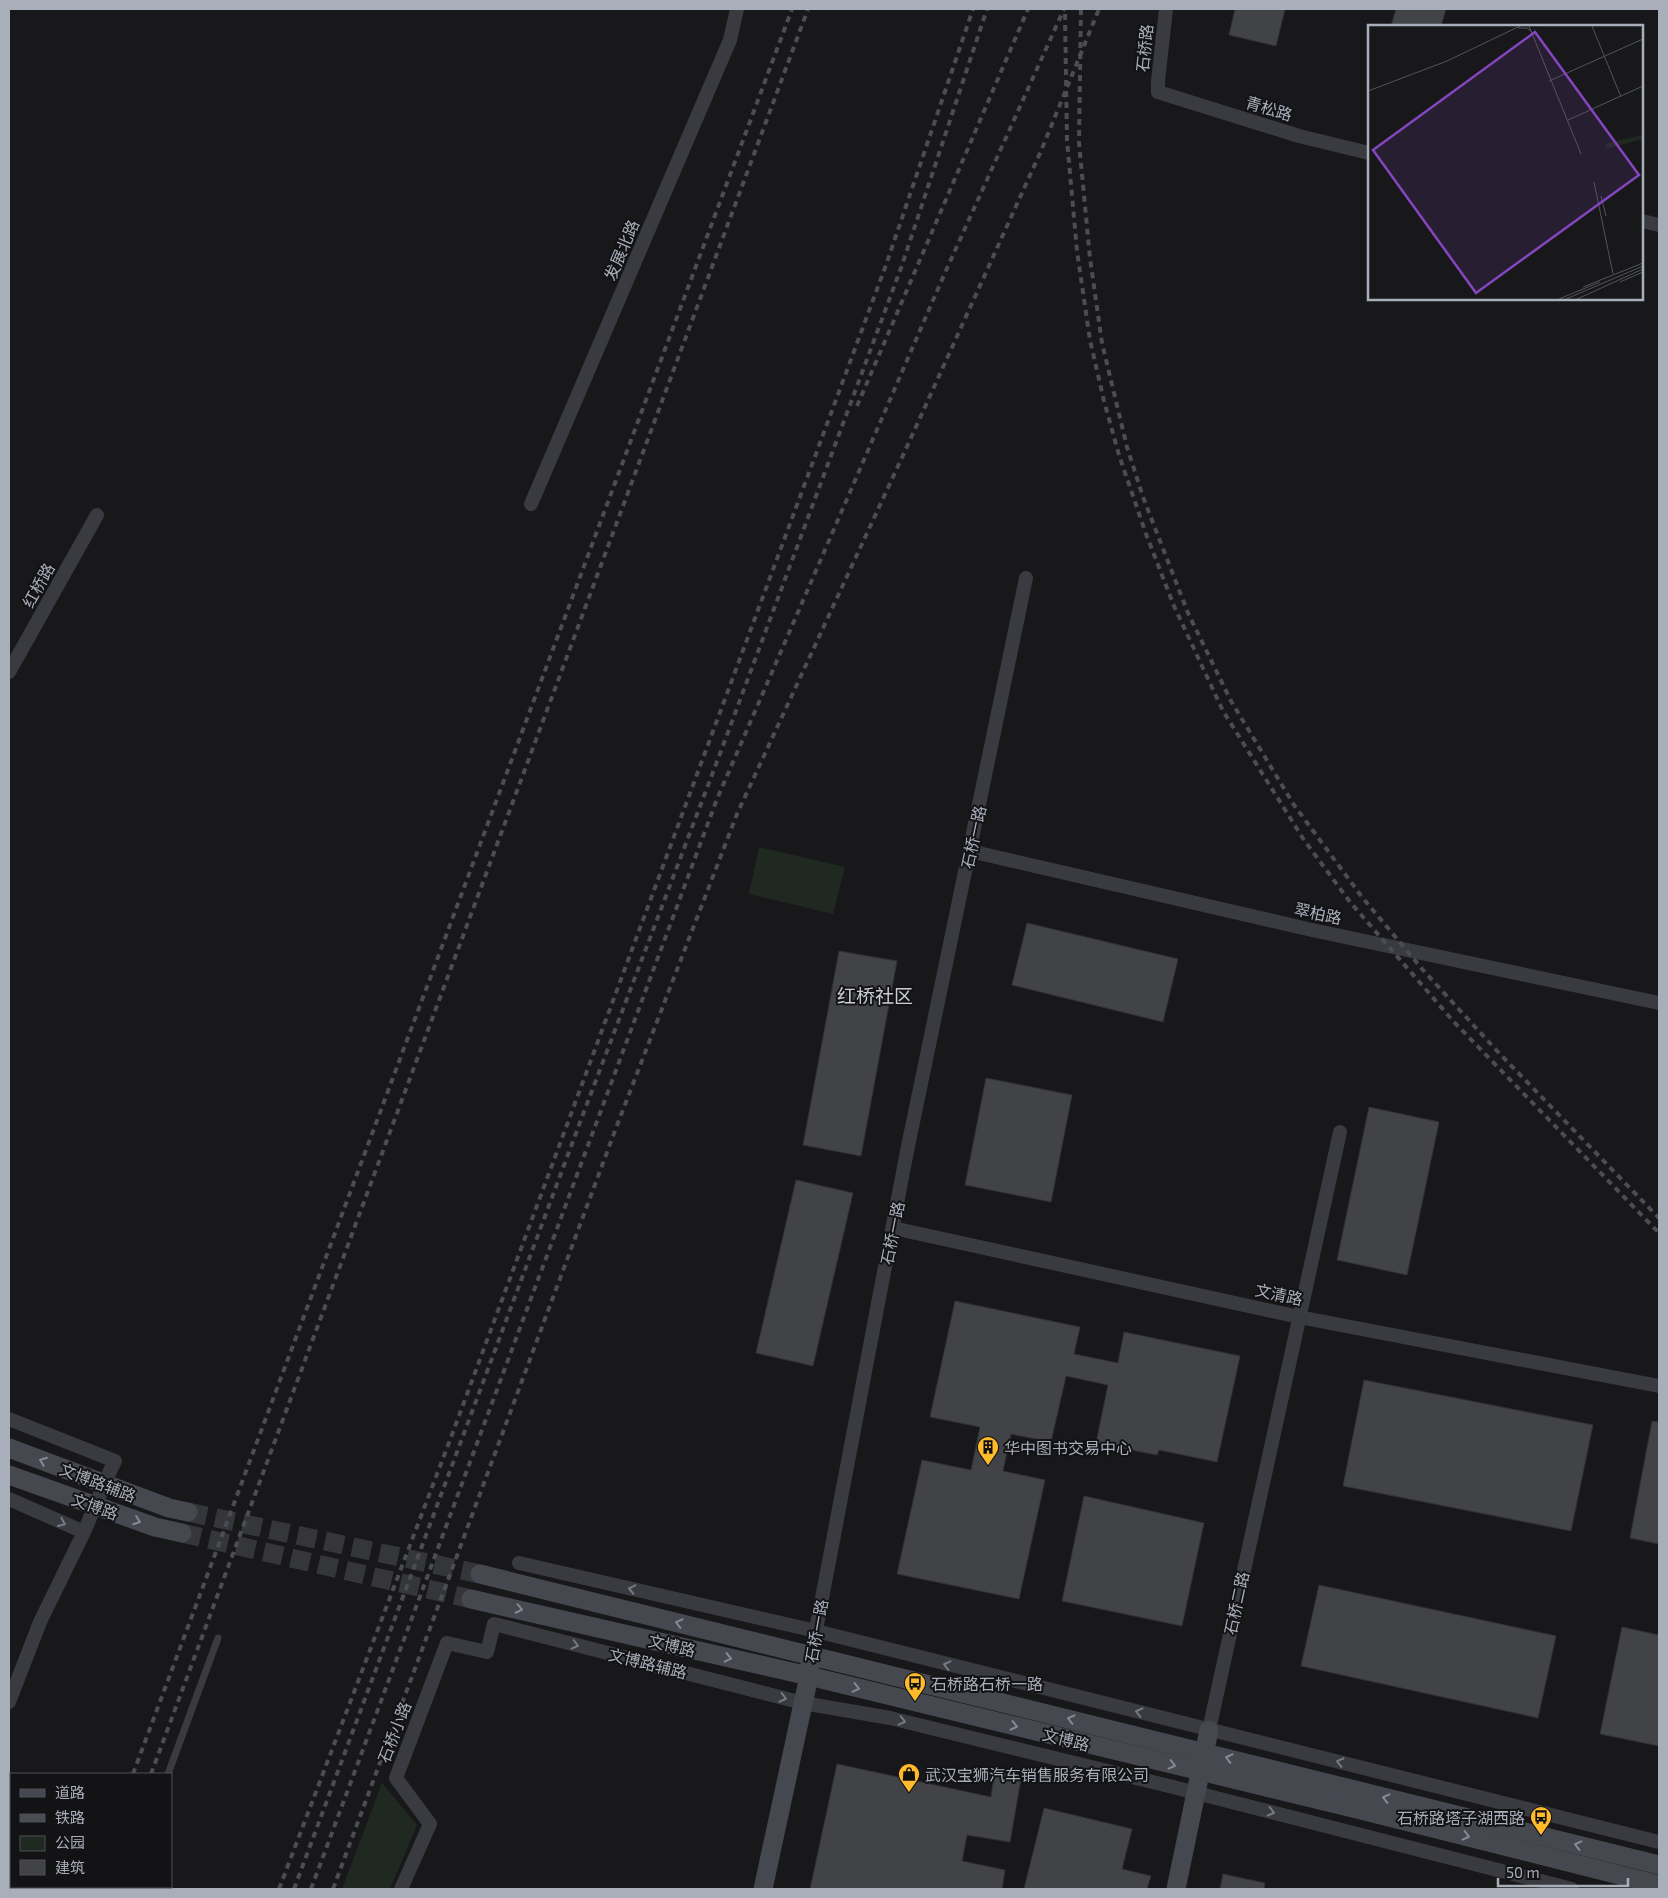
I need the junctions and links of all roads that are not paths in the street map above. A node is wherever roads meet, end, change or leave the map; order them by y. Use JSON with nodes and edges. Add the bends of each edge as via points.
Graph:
{"nodes":[{"id":1,"x":737,"y":9,"type":"edge"},
{"id":2,"x":1166,"y":9,"type":"edge"},
{"id":3,"x":1158,"y":92,"type":"joint"},
{"id":4,"x":1368,"y":153,"type":"edge"},
{"id":5,"x":1643,"y":221,"type":"edge"},
{"id":6,"x":1659,"y":226,"type":"edge"},
{"id":7,"x":532,"y":504,"type":"dead end"},
{"id":8,"x":97,"y":515,"type":"dead end"},
{"id":9,"x":1026,"y":578,"type":"dead end"},
{"id":10,"x":9,"y":672,"type":"edge"},
{"id":11,"x":970,"y":851,"type":"junction"},
{"id":12,"x":1659,"y":1003,"type":"edge"},
{"id":13,"x":1340,"y":1132,"type":"dead end"},
{"id":14,"x":893,"y":1228,"type":"junction"},
{"id":15,"x":1300,"y":1317,"type":"junction"},
{"id":16,"x":1659,"y":1386,"type":"edge"},
{"id":17,"x":9,"y":1419,"type":"edge"},
{"id":18,"x":9,"y":1448,"type":"edge"},
{"id":19,"x":9,"y":1475,"type":"edge"},
{"id":20,"x":9,"y":1499,"type":"edge"},
{"id":21,"x":188,"y":1512,"type":"tunnel mouth"},
{"id":22,"x":84,"y":1532,"type":"junction"},
{"id":23,"x":182,"y":1533,"type":"tunnel mouth"},
{"id":24,"x":519,"y":1563,"type":"dead end"},
{"id":25,"x":480,"y":1574,"type":"tunnel mouth"},
{"id":26,"x":471,"y":1599,"type":"tunnel mouth"},
{"id":27,"x":494,"y":1624,"type":"joint"},
{"id":28,"x":816,"y":1632,"type":"junction"},
{"id":29,"x":218,"y":1638,"type":"dead end"},
{"id":30,"x":811,"y":1656,"type":"junction"},
{"id":31,"x":809,"y":1676,"type":"junction"},
{"id":32,"x":9,"y":1702,"type":"edge"},
{"id":33,"x":803,"y":1703,"type":"junction"},
{"id":34,"x":1209,"y":1730,"type":"junction"},
{"id":35,"x":1204,"y":1752,"type":"junction"},
{"id":36,"x":1200,"y":1771,"type":"junction"},
{"id":37,"x":168,"y":1773,"type":"edge"},
{"id":38,"x":1196,"y":1793,"type":"junction"},
{"id":39,"x":1659,"y":1842,"type":"edge"},
{"id":40,"x":1659,"y":1865,"type":"edge"},
{"id":41,"x":1622,"y":1876,"type":"junction"},
{"id":42,"x":1659,"y":1886,"type":"edge"},
{"id":43,"x":401,"y":1889,"type":"edge"},
{"id":44,"x":763,"y":1889,"type":"edge"},
{"id":45,"x":1176,"y":1889,"type":"edge"},
{"id":46,"x":1572,"y":1889,"type":"edge"},
{"id":47,"x":1648,"y":1889,"type":"edge"}],
"edges":[{"from":1,"to":7,"type":"street","name":"发展北路","via":[[730,40]]},
{"from":2,"to":3,"type":"street","name":"石桥路"},
{"from":3,"to":4,"type":"street","name":"青松路","via":[[1299,136]]},
{"from":5,"to":6,"type":"street"},
{"from":8,"to":10,"type":"street","name":"红桥路"},
{"from":9,"to":11,"type":"street","name":"石桥一路"},
{"from":11,"to":12,"type":"street","name":"翠柏路","via":[[1312,930]]},
{"from":11,"to":14,"type":"street","name":"石桥一路"},
{"from":13,"to":15,"type":"street","name":"石桥二路"},
{"from":14,"to":15,"type":"street","name":"文清路"},
{"from":14,"to":28,"type":"street","name":"石桥一路"},
{"from":15,"to":16,"type":"street","name":"文清路"},
{"from":15,"to":34,"type":"street","name":"石桥二路"},
{"from":17,"to":22,"type":"street","bridge":true,"via":[[113,1466]]},
{"from":21,"to":18,"type":"main road","name":"文博路辅路","one_way":true,"via":[[169,1508]]},
{"from":19,"to":23,"type":"main road","name":"文博路","one_way":true,"via":[[156,1527]]},
{"from":20,"to":22,"type":"street","one_way":true},
{"from":22,"to":32,"type":"street","via":[[40,1622]]},
{"from":28,"to":24,"type":"street","one_way":true},
{"from":30,"to":25,"type":"main road","name":"文博路","one_way":true},
{"from":26,"to":31,"type":"main road","name":"文博路","one_way":true},
{"from":27,"to":33,"type":"street","name":"文博路辅路","one_way":true},
{"from":27,"to":43,"type":"street","name":"石桥小路","via":[[487,1652],[446,1643],[396,1778],[430,1824]]},
{"from":28,"to":30,"type":"street","name":"石桥一路"},
{"from":34,"to":28,"type":"street","one_way":true},
{"from":29,"to":37,"type":"lane"},
{"from":30,"to":31,"type":"main road","name":"石桥一路"},
{"from":35,"to":30,"type":"main road","name":"文博路","one_way":true},
{"from":31,"to":33,"type":"main road","name":"石桥一路"},
{"from":31,"to":36,"type":"main road","name":"文博路","one_way":true},
{"from":33,"to":38,"type":"street","name":"文博路辅路","one_way":true,"via":[[890,1718]]},
{"from":33,"to":44,"type":"main road","name":"石桥一路"},
{"from":34,"to":35,"type":"main road","name":"石桥二路"},
{"from":39,"to":34,"type":"street","one_way":true},
{"from":35,"to":36,"type":"main road","name":"石桥二路"},
{"from":40,"to":35,"type":"main road","name":"文博路","one_way":true},
{"from":36,"to":38,"type":"main road","name":"石桥二路"},
{"from":36,"to":41,"type":"main road","name":"文博路","one_way":true},
{"from":38,"to":45,"type":"main road","name":"石桥二路"},
{"from":38,"to":46,"type":"street","name":"文博路辅路","one_way":true},
{"from":41,"to":42,"type":"main road","name":"文博路"},
{"from":41,"to":47,"type":"main road"}]}
